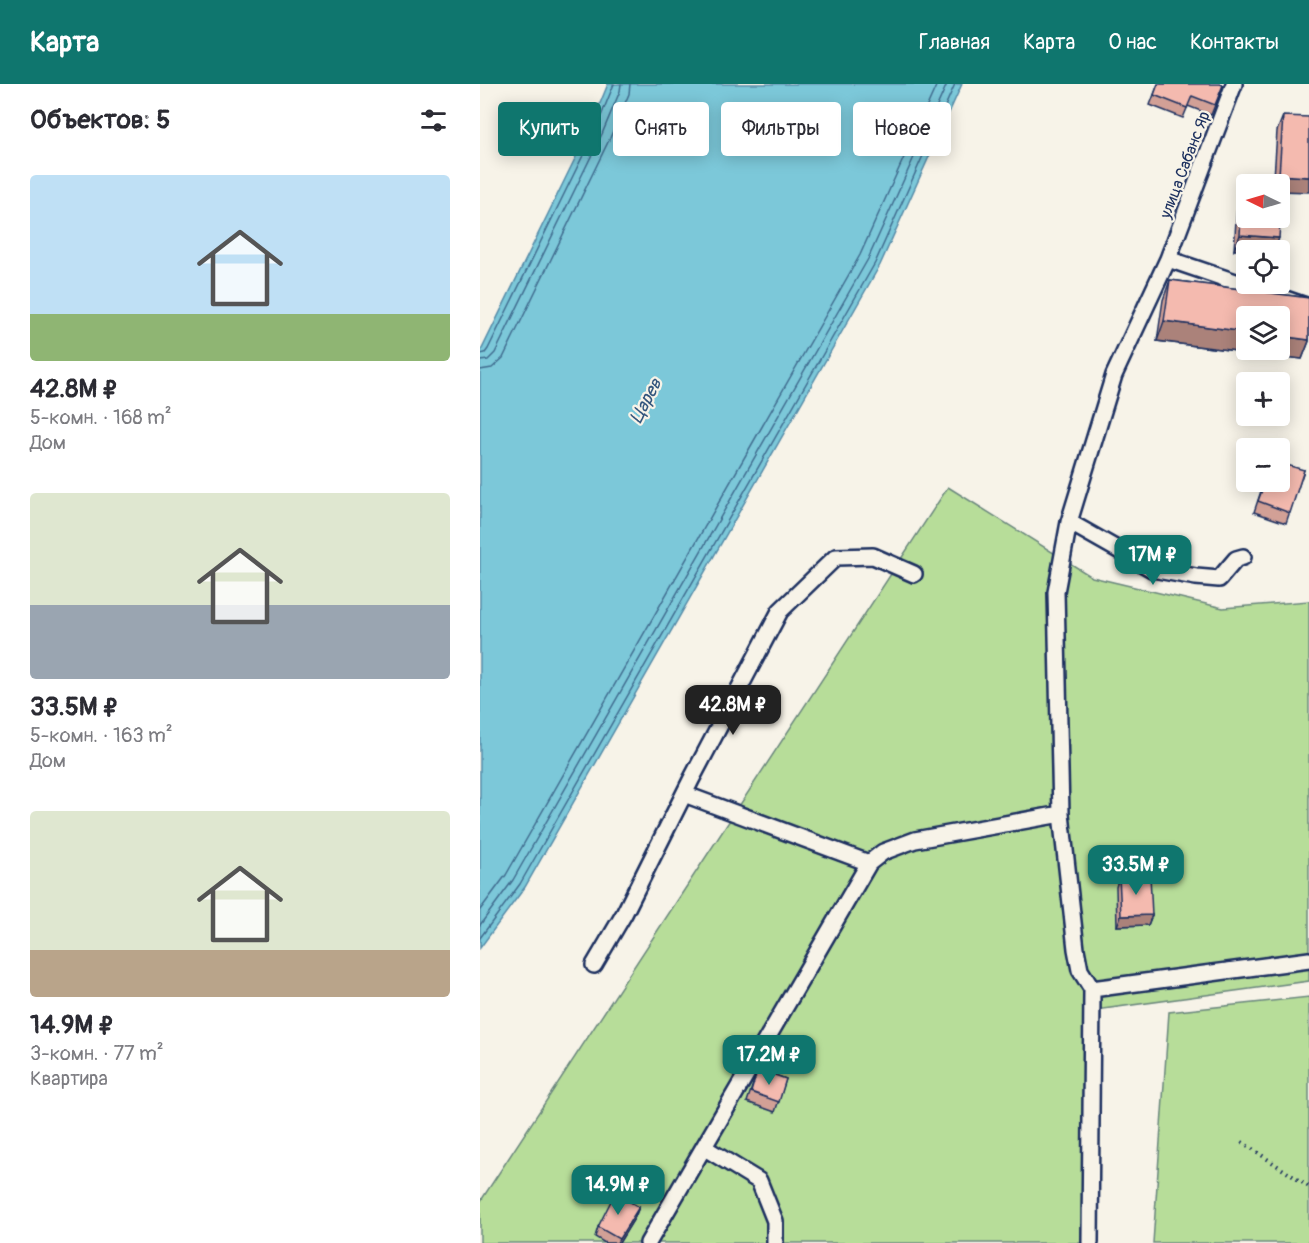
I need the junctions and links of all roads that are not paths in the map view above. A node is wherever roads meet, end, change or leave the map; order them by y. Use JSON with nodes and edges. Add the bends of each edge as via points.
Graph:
{"nodes":[{"id":1,"x":1234,"y":84,"type":"edge"},
{"id":2,"x":1168,"y":259,"type":"junction"},
{"id":3,"x":1309,"y":307,"type":"edge"},
{"id":4,"x":1069,"y":522,"type":"junction"},
{"id":5,"x":1243,"y":556,"type":"dead end"},
{"id":6,"x":914,"y":574,"type":"dead end"},
{"id":7,"x":684,"y":794,"type":"junction"},
{"id":8,"x":1061,"y":814,"type":"junction"},
{"id":9,"x":869,"y":863,"type":"junction"},
{"id":10,"x":1309,"y":960,"type":"edge"},
{"id":11,"x":594,"y":965,"type":"dead end"},
{"id":12,"x":1092,"y":989,"type":"junction"},
{"id":13,"x":705,"y":1148,"type":"junction"},
{"id":14,"x":648,"y":1243,"type":"edge"},
{"id":15,"x":775,"y":1243,"type":"edge"},
{"id":16,"x":1090,"y":1243,"type":"edge"}],
"edges":[{"from":1,"to":2,"type":"street","name":"улица Сабанс Яр"},
{"from":2,"to":3,"type":"street"},
{"from":2,"to":4,"type":"street","name":"улица Сабанс Яр","via":[[1114,375]]},
{"from":4,"to":5,"type":"street","via":[[1152,569],[1219,579]]},
{"from":4,"to":8,"type":"street","name":"улица Сабанс Яр","via":[[1056,592]]},
{"from":6,"to":7,"type":"street","via":[[873,556],[836,557],[780,611]]},
{"from":7,"to":9,"type":"street"},
{"from":7,"to":11,"type":"street"},
{"from":8,"to":9,"type":"street","via":[[915,840],[883,852]]},
{"from":8,"to":12,"type":"street","name":"улица Сабанс Яр","via":[[1076,949],[1080,970]]},
{"from":9,"to":13,"type":"street"},
{"from":10,"to":12,"type":"street"},
{"from":12,"to":16,"type":"street"},
{"from":13,"to":14,"type":"street"},
{"from":13,"to":15,"type":"street","via":[[759,1181],[775,1221]]}]}
